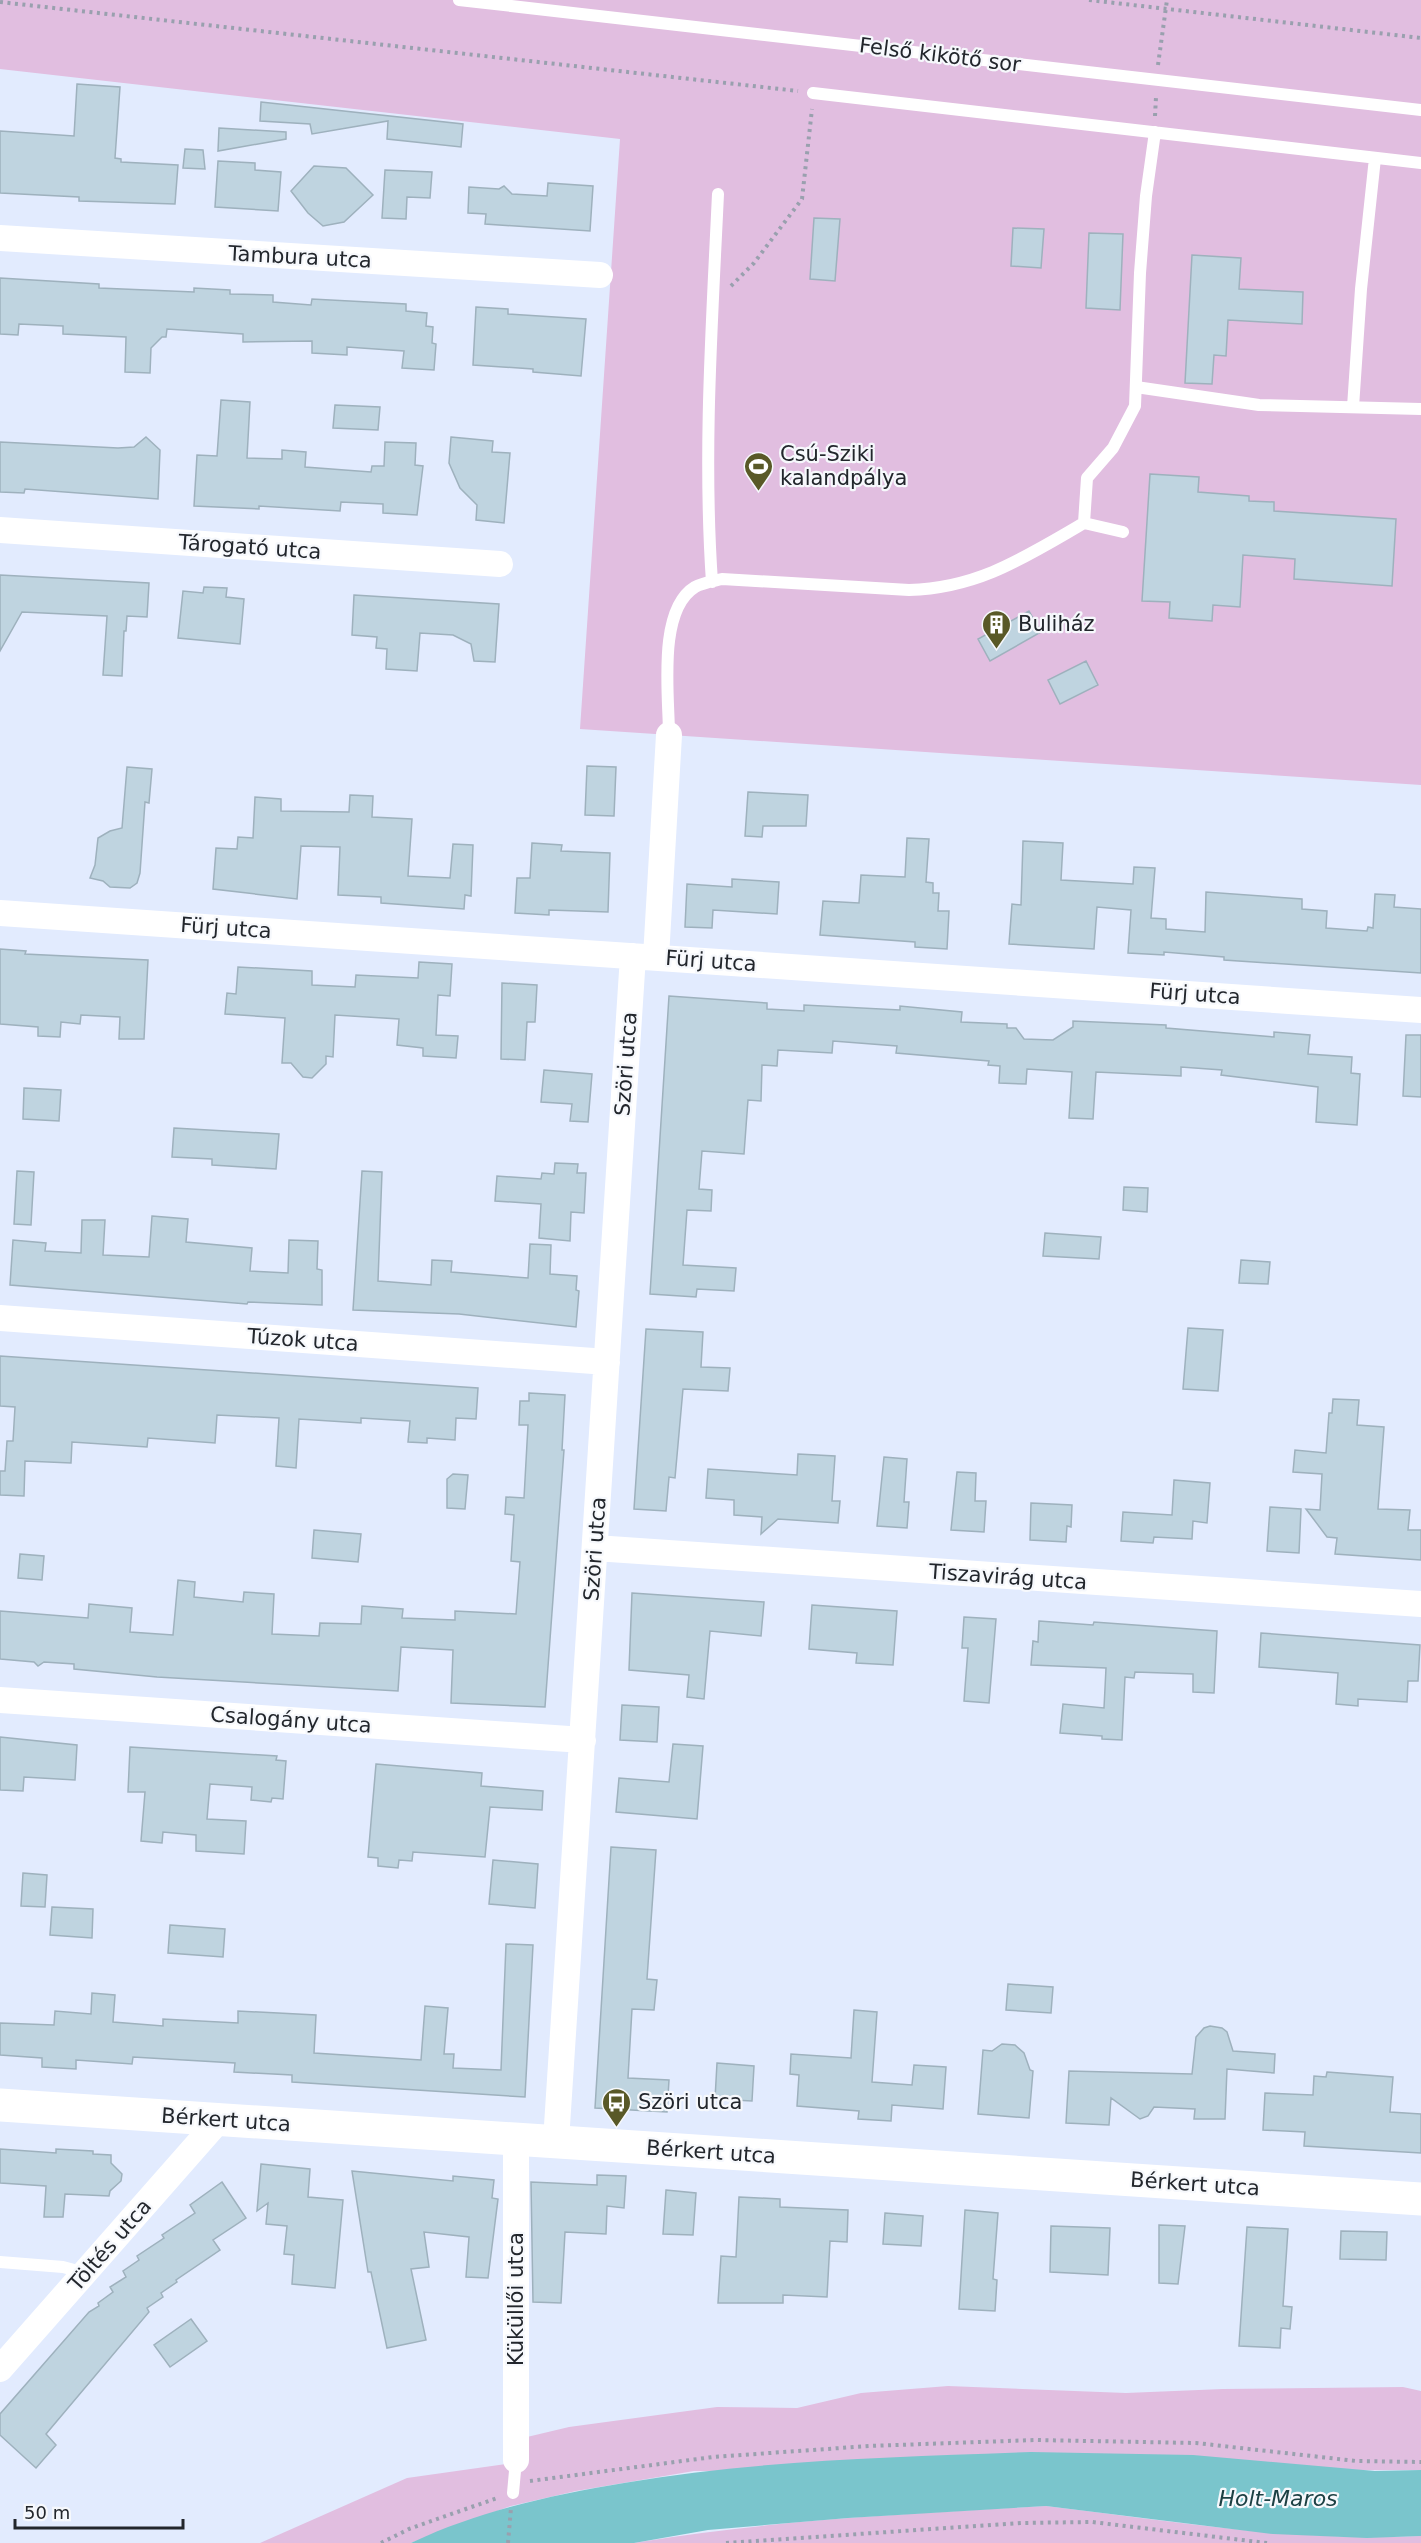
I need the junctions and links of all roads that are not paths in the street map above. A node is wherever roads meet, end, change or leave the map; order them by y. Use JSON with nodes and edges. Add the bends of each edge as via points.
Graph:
{"nodes":[{"id":1,"x":459,"y":0,"type":"edge"},
{"id":2,"x":813,"y":93,"type":"road end"},
{"id":3,"x":1421,"y":110,"type":"edge"},
{"id":4,"x":1155,"y":132,"type":"junction"},
{"id":5,"x":1375,"y":158,"type":"junction"},
{"id":6,"x":1421,"y":163,"type":"edge"},
{"id":7,"x":718,"y":194,"type":"dead end"},
{"id":8,"x":0,"y":238,"type":"edge"},
{"id":9,"x":600,"y":275,"type":"dead end"},
{"id":10,"x":1136,"y":387,"type":"junction"},
{"id":11,"x":1353,"y":407,"type":"junction"},
{"id":12,"x":1421,"y":409,"type":"edge"},
{"id":13,"x":1084,"y":523,"type":"junction"},
{"id":14,"x":0,"y":530,"type":"edge"},
{"id":15,"x":1123,"y":532,"type":"dead end"},
{"id":16,"x":500,"y":564,"type":"dead end"},
{"id":17,"x":712,"y":582,"type":"junction"},
{"id":18,"x":669,"y":735,"type":"joint"},
{"id":19,"x":0,"y":913,"type":"edge"},
{"id":20,"x":645,"y":957,"type":"junction"},
{"id":21,"x":1421,"y":1010,"type":"edge"},
{"id":22,"x":0,"y":1318,"type":"edge"},
{"id":23,"x":607,"y":1362,"type":"junction"},
{"id":24,"x":595,"y":1548,"type":"junction"},
{"id":25,"x":1421,"y":1604,"type":"edge"},
{"id":26,"x":0,"y":1700,"type":"edge"},
{"id":27,"x":583,"y":1740,"type":"junction"},
{"id":28,"x":0,"y":2105,"type":"edge"},
{"id":29,"x":219,"y":2120,"type":"junction"},
{"id":30,"x":516,"y":2138,"type":"junction"},
{"id":31,"x":556,"y":2141,"type":"junction"},
{"id":32,"x":1421,"y":2199,"type":"edge"},
{"id":33,"x":0,"y":2262,"type":"edge"},
{"id":34,"x":85,"y":2273,"type":"junction"},
{"id":35,"x":0,"y":2370,"type":"edge"},
{"id":36,"x":516,"y":2460,"type":"joint"},
{"id":37,"x":513,"y":2493,"type":"road end"}],
"edges":[{"from":1,"to":3,"type":"lane","name":"Felső kikötő sor"},
{"from":2,"to":4,"type":"lane"},
{"from":4,"to":5,"type":"lane"},
{"from":4,"to":10,"type":"lane","via":[[1141,262]]},
{"from":5,"to":6,"type":"lane"},
{"from":5,"to":11,"type":"lane"},
{"from":7,"to":17,"type":"lane","via":[[708,518]]},
{"from":8,"to":9,"type":"street","name":"Tambura utca"},
{"from":10,"to":11,"type":"lane","via":[[1259,405]]},
{"from":10,"to":13,"type":"lane","via":[[1135,406],[1113,448],[1087,478]]},
{"from":11,"to":12,"type":"lane"},
{"from":13,"to":15,"type":"lane"},
{"from":13,"to":17,"type":"lane","via":[[1016,562],[969,582],[935,590],[722,579]]},
{"from":14,"to":16,"type":"street","name":"Tárogató utca"},
{"from":17,"to":18,"type":"lane","via":[[694,588],[675,610],[668,638]]},
{"from":18,"to":20,"type":"street","name":"Szöri utca"},
{"from":19,"to":20,"type":"street","name":"Fürj utca"},
{"from":20,"to":21,"type":"street","name":"Fürj utca"},
{"from":20,"to":23,"type":"street","name":"Szöri utca"},
{"from":22,"to":23,"type":"street","name":"Túzok utca"},
{"from":23,"to":24,"type":"street","name":"Szöri utca"},
{"from":24,"to":25,"type":"street","name":"Tiszavirág utca"},
{"from":24,"to":27,"type":"street","name":"Szöri utca"},
{"from":26,"to":27,"type":"street","name":"Csalogány utca"},
{"from":27,"to":31,"type":"street","name":"Szöri utca"},
{"from":28,"to":29,"type":"street","name":"Bérkert utca"},
{"from":29,"to":30,"type":"street","name":"Bérkert utca"},
{"from":29,"to":34,"type":"street","name":"Töltés utca"},
{"from":30,"to":31,"type":"street","name":"Bérkert utca"},
{"from":30,"to":36,"type":"street","name":"Küküllői utca"},
{"from":31,"to":32,"type":"street","name":"Bérkert utca"},
{"from":33,"to":34,"type":"lane","via":[[63,2267]]},
{"from":34,"to":35,"type":"street","name":"Töltés utca"},
{"from":36,"to":37,"type":"lane"}]}
